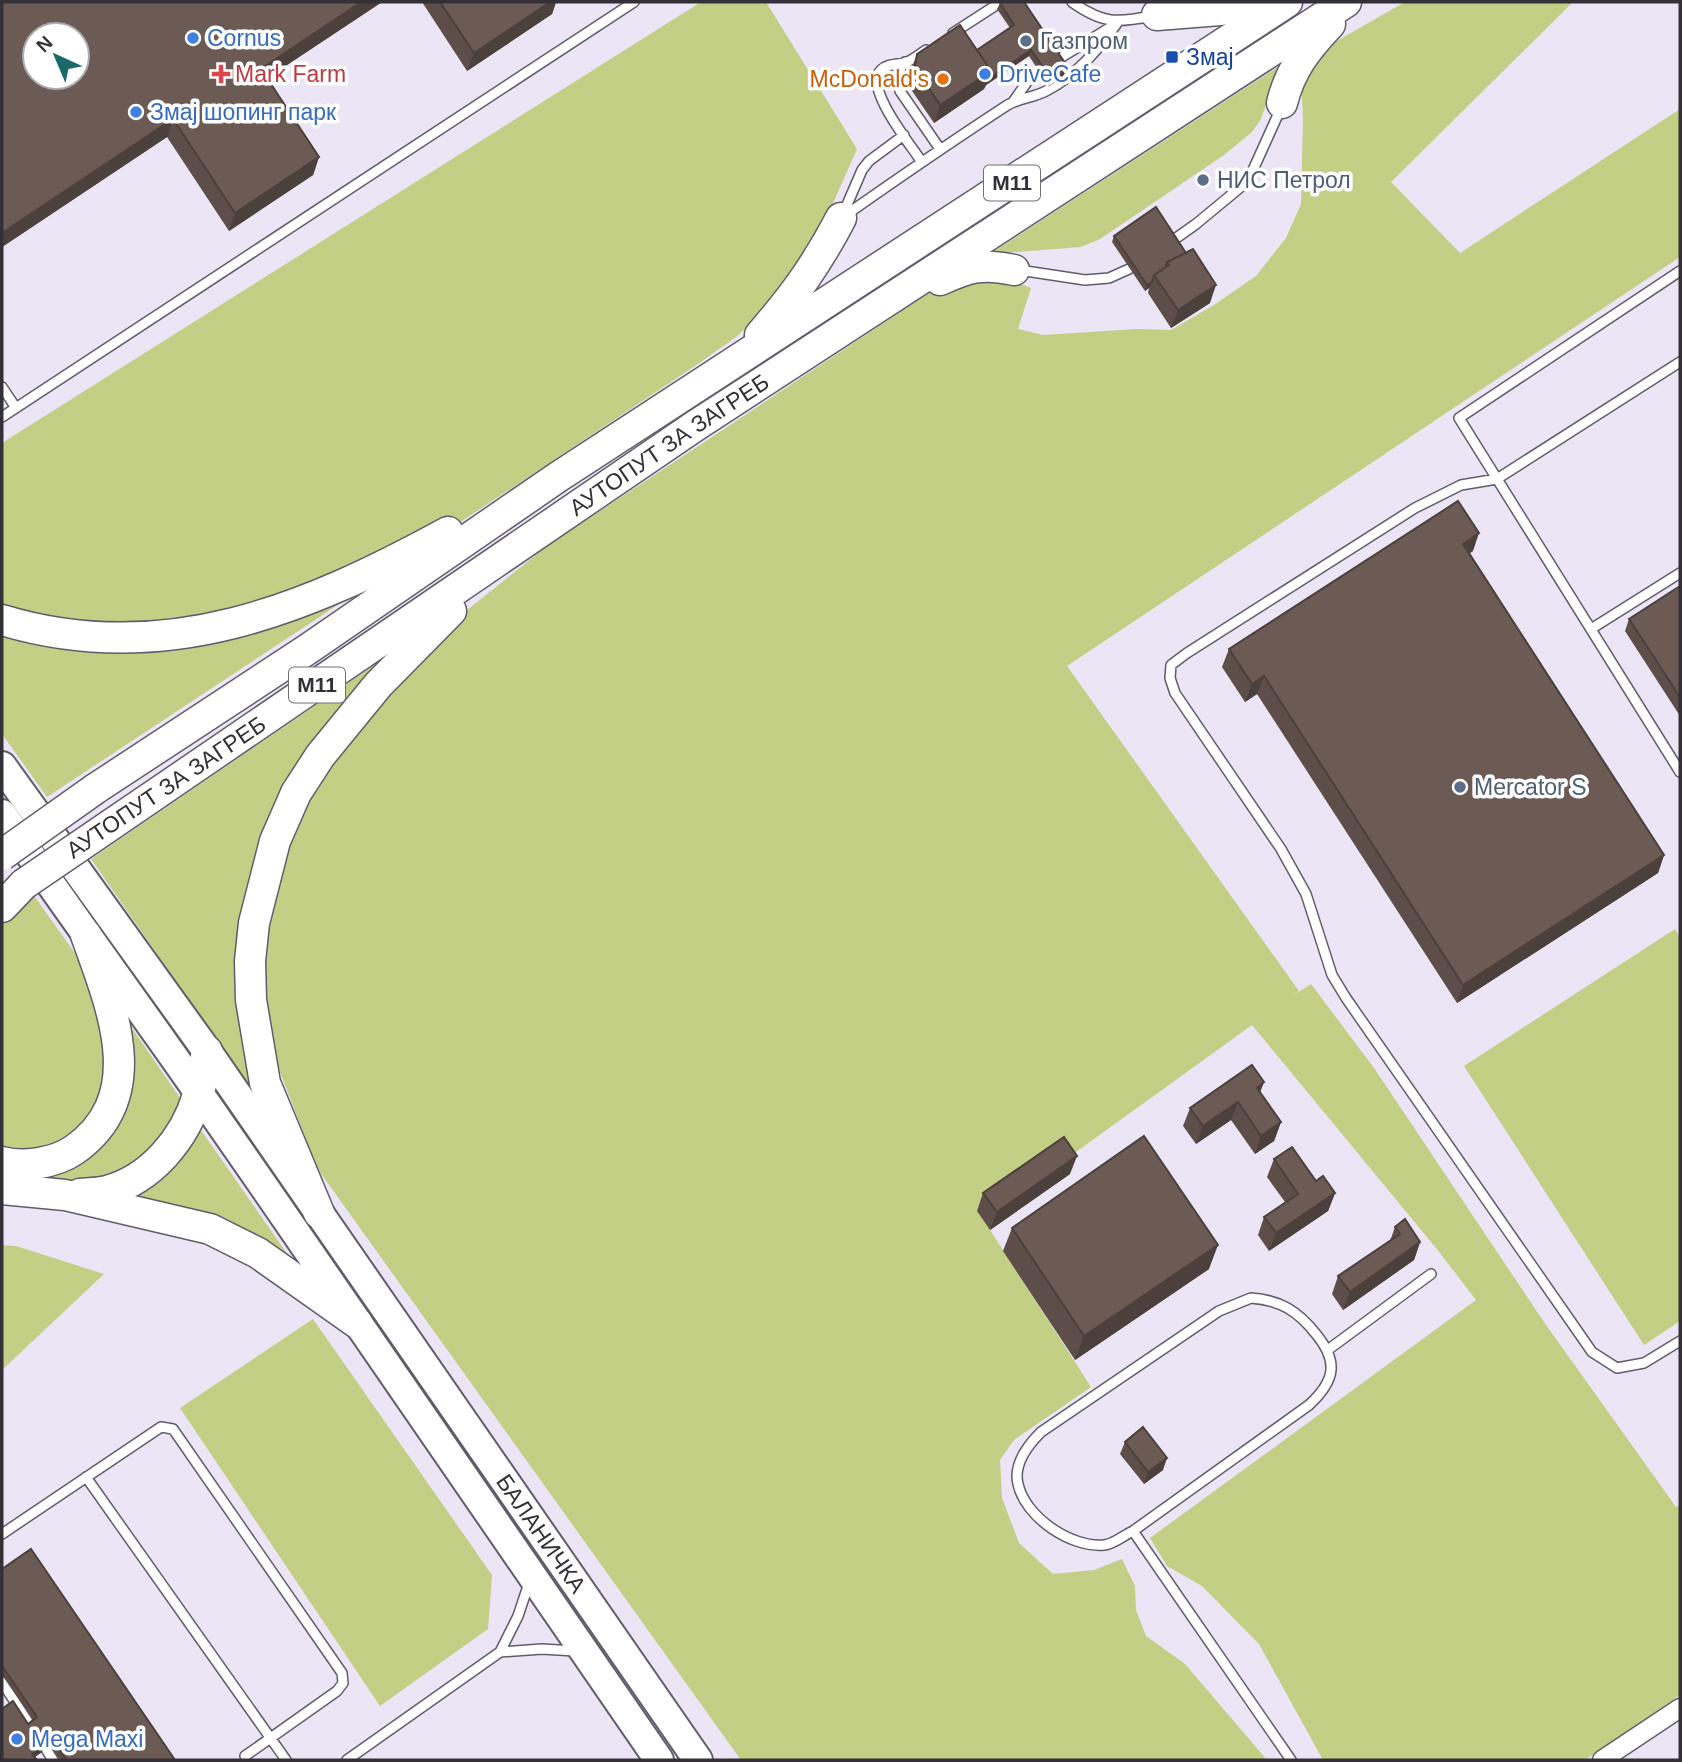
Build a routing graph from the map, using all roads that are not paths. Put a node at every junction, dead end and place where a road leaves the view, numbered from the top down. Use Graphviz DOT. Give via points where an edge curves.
graph roads {
  1 [pos="634,2"];
  2 [pos="1001,2"];
  3 [pos="1072,2"];
  4 [pos="1257,2"];
  5 [pos="1287,2"];
  6 [pos="1346,2"];
  7 [pos="1351,2"];
  8 [pos="1157,15"];
  9 [pos="1118,22"];
  10 [pos="1057,61"];
  11 [pos="905,62"];
  12 [pos="1040,72"];
  13 [pos="1013,102"];
  14 [pos="1282,103"];
  15 [pos="904,135"];
  16 [pos="940,149"];
  17 [pos="921,162"];
  18 [pos="841,218"];
  19 [pos="1172,241"];
  20 [pos="1129,269"];
  21 [pos="1014,270"];
  22 [pos="1680,271"];
  23 [pos="890,297"];
  24 [pos="1680,362"];
  25 [pos="735,363"];
  26 [pos="2,387"];
  27 [pos="16,408"];
  28 [pos="2,417"];
  29 [pos="558,477"];
  30 [pos="1497,479"];
  31 [pos="522,544"];
  32 [pos="1680,573"];
  33 [pos="2,620"];
  34 [pos="1591,629"];
  35 [pos="2,766"];
  36 [pos="1680,772"];
  37 [pos="11,811"];
  38 [pos="34,833"];
  39 [pos="2,849"];
  40 [pos="2,855"];
  41 [pos="13,892"];
  42 [pos="2,907"];
  43 [pos="86,935"];
  44 [pos="207,1051"];
  45 [pos="199,1093"];
  46 [pos="2,1162"];
  47 [pos="2,1189"];
  48 [pos="65,1195"];
  49 [pos="319,1213"];
  50 [pos="1431,1275"];
  51 [pos="357,1322"];
  52 [pos="1680,1341"];
  53 [pos="1329,1349"];
  54 [pos="452,1406"];
  55 [pos="427,1422"];
  56 [pos="86,1477"];
  57 [pos="1133,1531"];
  58 [pos="2,1534"];
  59 [pos="531,1578"];
  60 [pos="583,1651"];
  61 [pos="500,1652"];
  62 [pos="2,1682"];
  63 [pos="1680,1708"];
  64 [pos="28,1722"];
  65 [pos="270,1738"];
  66 [pos="44,1746"];
  67 [pos="245,1756"];
  68 [pos="53,1760"];
  69 [pos="286,1760"];
  70 [pos="347,1760"];
  71 [pos="659,1760"];
  72 [pos="698,1760"];
  73 [pos="1291,1760"];
  74 [pos="1602,1760"];
  1 -- 27 [label="lane"];
  2 -- 11 [label="lane"];
  3 -- 9 [label="lane" via="1095,16"];
  4 -- 8 [label="highway"];
  5 -- 25 [label="highway, АУТОПУТ ЗА ЗАГРЕБ / M11"];
  6 -- 23 [label="highway, АУТОПУТ ЗА ЗАГРЕБ / M11"];
  7 -- 14 [label="highway" via="1300,59"];
  8 -- 9 [label="lane"];
  9 -- 10 [label="lane"];
  9 -- 13 [label="lane" via="1069,77 1043,93"];
  11 -- 15 [label="lane" via="886,66 876,83 879,97"];
  11 -- 16 [label="lane" via="898,72 900,91"];
  12 -- 13 [label="lane"];
  13 -- 16 [label="lane"];
  14 -- 19 [label="lane" via="1248,181"];
  15 -- 17 [label="lane"];
  15 -- 18 [label="lane" via="862,170"];
  16 -- 17 [label="lane"];
  17 -- 18 [label="lane"];
  18 -- 25 [label="highway" via="802,285"];
  20 -- 21 [label="lane" via="1109,278 1086,280"];
  21 -- 23 [label="highway" via="971,267"];
  22 -- 30 [label="lane" via="1459,418"];
  23 -- 31 [label="highway, АУТОПУТ ЗА ЗАГРЕБ / M11"];
  24 -- 30 [label="lane"];
  25 -- 29 [label="highway, АУТОПУТ ЗА ЗАГРЕБ / M11"];
  26 -- 27 [label="lane"];
  27 -- 28 [label="lane"];
  29 -- 33 [label="highway" via="345,585 208,629 163,637 104,639 35,630"];
  29 -- 38 [label="highway, АУТОПУТ ЗА ЗАГРЕБ / M11, bridge"];
  30 -- 34 [label="lane"];
  30 -- 52 [label="lane" via="1461,485 1415,508 1171,664 1170,678 1175,693 1281,849 1306,894 1332,975 1346,998 1592,1352 1616,1368 1644,1363"];
  31 -- 41 [label="highway, АУТОПУТ ЗА ЗАГРЕБ / M11, bridge"];
  31 -- 49 [label="highway" via="428,632 346,724 296,793 275,841 254,923 251,1000 265,1083"];
  32 -- 34 [label="lane"];
  34 -- 36 [label="lane"];
  35 -- 37 [label="main road"];
  37 -- 43 [label="main road, БАЛАНИЧКА"];
  37 -- 44 [label="main road, БАЛАНИЧКА"];
  38 -- 39 [label="highway, bridge"];
  38 -- 40 [label="highway, АУТОПУТ ЗА ЗАГРЕБ / M11, bridge"];
  41 -- 42 [label="highway, АУТОПУТ ЗА ЗАГРЕБ"];
  43 -- 45 [label="main road, БАЛАНИЧКА"];
  43 -- 46 [label="highway" via="119,1047 119,1072 108,1113 85,1142 68,1153 23,1165"];
  44 -- 45 [label="highway"];
  44 -- 49 [label="main road, БАЛАНИЧКА"];
  45 -- 48 [label="highway" via="180,1134 148,1170 105,1192"];
  45 -- 51 [label="main road, БАЛАНИЧКА"];
  47 -- 48 [label="highway"];
  48 -- 51 [label="highway" via="210,1229 258,1254"];
  49 -- 54 [label="main road, БАЛАНИЧКА"];
  50 -- 53 [label="lane"];
  51 -- 55 [label="main road, БАЛАНИЧКА"];
  53 -- 57 [label="lane" via="1332,1366 1321,1394"];
  53 -- 57 [label="lane" via="1309,1324 1282,1303 1251,1298 1219,1311 1041,1432 1023,1455 1017,1483 1042,1520 1067,1538 1090,1545 1107,1545"];
  54 -- 55 [label="main road"];
  54 -- 72 [label="main road, БАЛАНИЧКА"];
  55 -- 59 [label="main road, БАЛАНИЧКА"];
  56 -- 58 [label="lane"];
  56 -- 65 [label="lane"];
  56 -- 65 [label="lane" via="161,1427 173,1429 342,1673 344,1683 337,1691"];
  57 -- 73 [label="lane"];
  59 -- 60 [label="main road, БАЛАНИЧКА"];
  59 -- 61 [label="lane"];
  60 -- 61 [label="lane"];
  60 -- 71 [label="main road, БАЛАНИЧКА"];
  61 -- 70 [label="lane"];
  62 -- 64 [label="lane"];
  63 -- 74 [label="street"];
  65 -- 67 [label="lane"];
  65 -- 69 [label="lane"];
  66 -- 68 [label="lane"];
}
